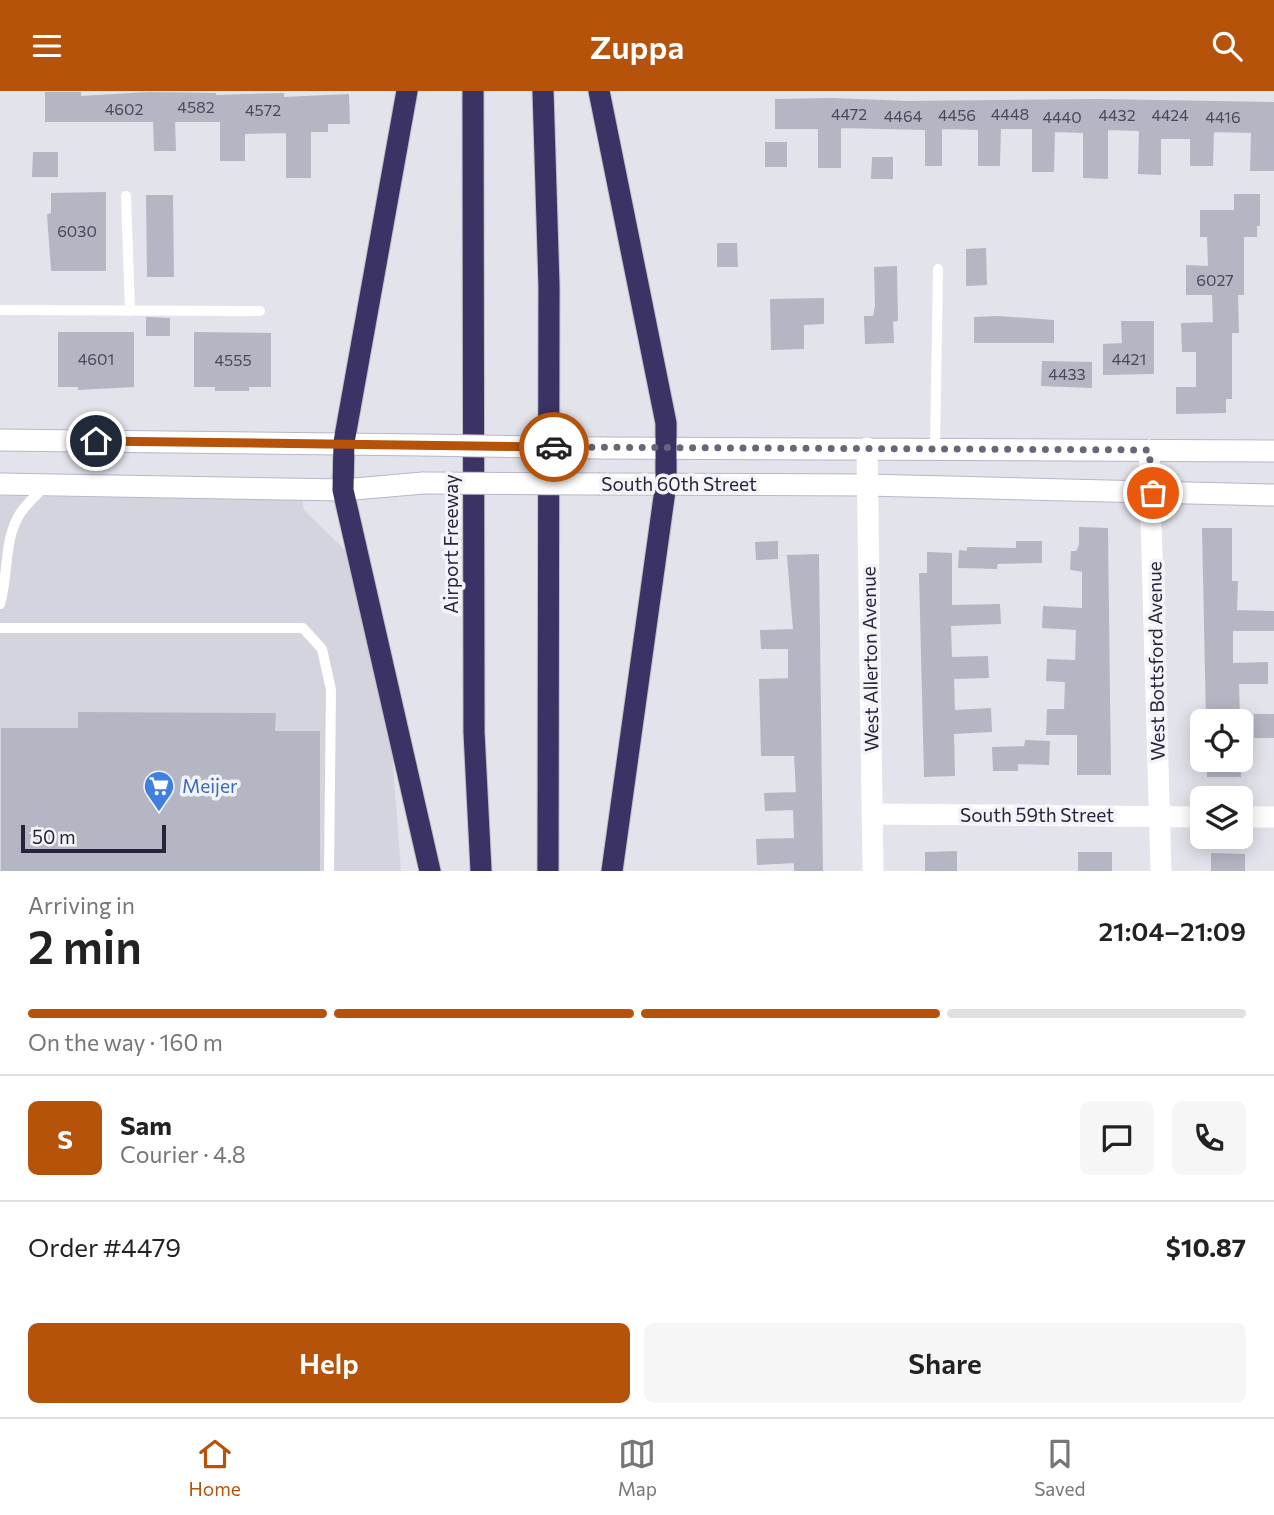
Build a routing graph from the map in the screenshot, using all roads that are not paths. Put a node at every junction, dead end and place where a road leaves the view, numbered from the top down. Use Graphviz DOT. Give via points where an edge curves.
graph roads {
  1 [pos="407,91"];
  2 [pos="473,91"];
  3 [pos="543,91"];
  4 [pos="599,91"];
  5 [pos="126,196"];
  6 [pos="938,269"];
  7 [pos="0,310"];
  8 [pos="130,310"];
  9 [pos="260,311"];
  10 [pos="0,440"];
  11 [pos="344,442"];
  12 [pos="667,447"];
  13 [pos="867,448"];
  14 [pos="935,448"];
  15 [pos="1149,450"];
  16 [pos="1274,451"];
  17 [pos="666,483"];
  18 [pos="0,484"];
  19 [pos="45,485"];
  20 [pos="867,485"];
  21 [pos="343,490"];
  22 [pos="1153,493"];
  23 [pos="1274,495"];
  24 [pos="0,604"];
  25 [pos="0,628"];
  26 [pos="872,814"];
  27 [pos="1160,817"];
  28 [pos="1190,817"];
  29 [pos="1253,817"];
  30 [pos="1274,817"];
  31 [pos="329,871"];
  32 [pos="430,871"];
  33 [pos="481,871"];
  34 [pos="548,871"];
  35 [pos="612,871"];
  36 [pos="873,871"];
  37 [pos="1161,871"];
  1 -- 11 [label="highway"];
  2 -- 33 [label="highway, Airport Freeway" via="474,732"];
  3 -- 34 [label="highway" via="550,286"];
  4 -- 12 [label="highway" via="666,423"];
  5 -- 8 [label="lane"];
  6 -- 14 [label="lane"];
  7 -- 8 [label="lane"];
  8 -- 9 [label="lane"];
  10 -- 11 [label="main road, South 60th Street"];
  11 -- 12 [label="main road, South 60th Street, bridge"];
  11 -- 21 [label="highway"];
  12 -- 13 [label="main road, South 60th Street"];
  12 -- 17 [label="highway"];
  13 -- 14 [label="main road, South 60th Street"];
  13 -- 20 [label="main road, West Allerton Avenue"];
  14 -- 15 [label="main road, South 60th Street"];
  15 -- 16 [label="main road, South 60th Street"];
  15 -- 22 [label="main road, West Bottsford Avenue"];
  17 -- 20 [label="main road, South 60th Street"];
  17 -- 21 [label="main road, South 60th Street, bridge" via="423,483"];
  17 -- 35 [label="highway"];
  18 -- 19 [label="main road, South 60th Street"];
  19 -- 21 [label="main road, South 60th Street"];
  19 -- 24 [label="lane" via="16,521 9,539"];
  20 -- 22 [label="main road, South 60th Street"];
  20 -- 26 [label="main road, West Allerton Avenue"];
  21 -- 32 [label="highway"];
  22 -- 23 [label="main road, South 60th Street"];
  22 -- 27 [label="main road, West Bottsford Avenue"];
  25 -- 31 [label="lane" via="303,628 322,649 331,690"];
  26 -- 27 [label="main road, South 59th Street"];
  26 -- 36 [label="main road, West Allerton Avenue"];
  27 -- 28 [label="main road, South 59th Street"];
  27 -- 37 [label="main road, West Bottsford Avenue"];
  29 -- 30 [label="main road"];
}
